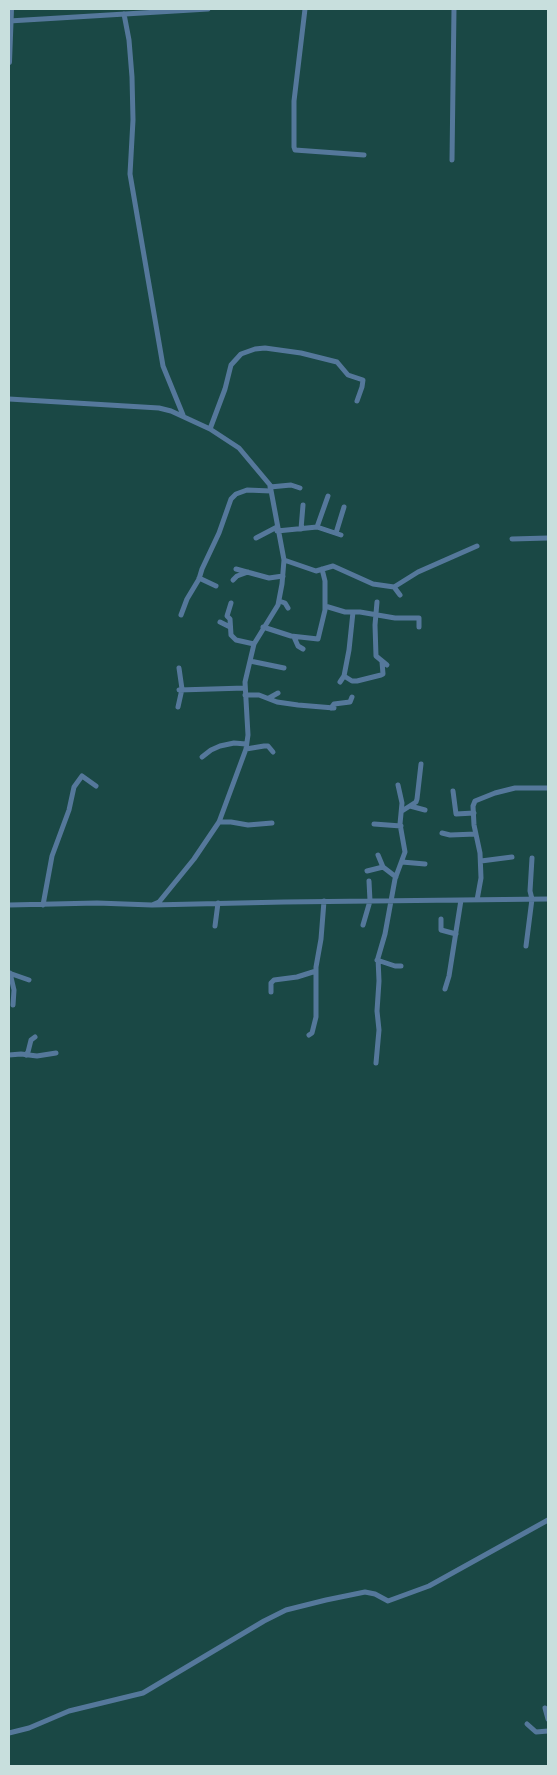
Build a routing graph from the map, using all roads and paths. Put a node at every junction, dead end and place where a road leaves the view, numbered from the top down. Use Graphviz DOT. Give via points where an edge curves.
graph roads {
  1 [pos="11,9"];
  2 [pos="208,9"];
  3 [pos="305,9"];
  4 [pos="454,9"];
  5 [pos="124,14"];
  6 [pos="10,21"];
  7 [pos="9,62"];
  8 [pos="364,155"];
  9 [pos="452,160"];
  10 [pos="9,399"];
  11 [pos="357,401"];
  12 [pos="183,415"];
  13 [pos="210,429"];
  14 [pos="300,488"];
  15 [pos="270,489"];
  16 [pos="328,496"];
  17 [pos="303,505"];
  18 [pos="344,507"];
  19 [pos="318,527"];
  20 [pos="277,529"];
  21 [pos="301,529"];
  22 [pos="256,538"];
  23 [pos="512,538"];
  24 [pos="548,538"];
  25 [pos="477,546"];
  26 [pos="284,560"];
  27 [pos="236,569"];
  28 [pos="322,570"];
  29 [pos="249,572"];
  30 [pos="283,576"];
  31 [pos="199,578"];
  32 [pos="233,580"];
  33 [pos="216,586"];
  34 [pos="394,587"];
  35 [pos="400,595"];
  36 [pos="279,601"];
  37 [pos="377,602"];
  38 [pos="231,603"];
  39 [pos="325,606"];
  40 [pos="288,608"];
  41 [pos="353,612"];
  42 [pos="181,615"];
  43 [pos="376,615"];
  44 [pos="220,622"];
  45 [pos="230,627"];
  46 [pos="264,627"];
  47 [pos="419,627"];
  48 [pos="294,637"];
  49 [pos="254,644"];
  50 [pos="303,649"];
  51 [pos="250,661"];
  52 [pos="382,662"];
  53 [pos="387,665"];
  54 [pos="179,668"];
  55 [pos="284,668"];
  56 [pos="344,676"];
  57 [pos="340,682"];
  58 [pos="245,688"];
  59 [pos="180,689"];
  60 [pos="278,693"];
  61 [pos="245,695"];
  62 [pos="352,697"];
  63 [pos="269,698"];
  64 [pos="178,707"];
  65 [pos="246,747"];
  66 [pos="274,752"];
  67 [pos="202,757"];
  68 [pos="421,764"];
  69 [pos="398,785"];
  70 [pos="96,786"];
  71 [pos="548,788"];
  72 [pos="453,791"];
  73 [pos="402,803"];
  74 [pos="410,806"];
  75 [pos="425,810"];
  76 [pos="402,811"];
  77 [pos="474,814"];
  78 [pos="219,822"];
  79 [pos="272,822"];
  80 [pos="374,824"];
  81 [pos="401,826"];
  82 [pos="442,833"];
  83 [pos="476,834"];
  84 [pos="378,855"];
  85 [pos="512,857"];
  86 [pos="532,858"];
  87 [pos="481,861"];
  88 [pos="402,862"];
  89 [pos="425,864"];
  90 [pos="383,867"];
  91 [pos="368,871"];
  92 [pos="396,877"];
  93 [pos="369,881"];
  94 [pos="532,899"];
  95 [pos="548,899"];
  96 [pos="390,900"];
  97 [pos="461,900"];
  98 [pos="476,900"];
  99 [pos="324,901"];
  100 [pos="370,901"];
  101 [pos="218,903"];
  102 [pos="9,905"];
  103 [pos="43,905"];
  104 [pos="152,905"];
  105 [pos="440,919"];
  106 [pos="363,925"];
  107 [pos="215,926"];
  108 [pos="456,934"];
  109 [pos="526,946"];
  110 [pos="378,960"];
  111 [pos="401,966"];
  112 [pos="316,971"];
  113 [pos="9,973"];
  114 [pos="29,980"];
  115 [pos="445,989"];
  116 [pos="271,992"];
  117 [pos="13,1005"];
  118 [pos="309,1035"];
  119 [pos="35,1037"];
  120 [pos="56,1053"];
  121 [pos="9,1055"];
  122 [pos="26,1055"];
  123 [pos="376,1063"];
  124 [pos="548,1520"];
  125 [pos="545,1708"];
  126 [pos="548,1719"];
  127 [pos="527,1724"];
  128 [pos="548,1731"];
  129 [pos="9,1733"];
  1 -- 6 [label="street"];
  2 -- 5 [label="street"];
  3 -- 8 [label="street" via="294,101 295,150"];
  4 -- 9 [label="street"];
  5 -- 6 [label="street"];
  5 -- 12 [label="street" via="132,76 130,174 163,366"];
  6 -- 7 [label="street"];
  10 -- 12 [label="street" via="159,408"];
  11 -- 13 [label="street" via="363,380 348,375 337,362 301,353 256,349 241,354 232,365"];
  12 -- 13 [label="street"];
  13 -- 15 [label="street" via="239,448"];
  14 -- 15 [label="street" via="291,485"];
  15 -- 20 [label="street"];
  15 -- 31 [label="street" via="247,490 233,496"];
  16 -- 19 [label="street"];
  17 -- 21 [label="street"];
  18 -- 19 [label="street" via="338,534"];
  19 -- 21 [label="street"];
  20 -- 21 [label="street"];
  20 -- 22 [label="street"];
  20 -- 26 [label="street"];
  23 -- 24 [label="street"];
  25 -- 34 [label="street" via="418,572"];
  26 -- 28 [label="street" via="312,570"];
  26 -- 30 [label="street"];
  27 -- 29 [label="street"];
  28 -- 34 [label="street" via="332,566 374,584"];
  28 -- 39 [label="street"];
  29 -- 30 [label="street" via="270,578"];
  29 -- 32 [label="street"];
  30 -- 36 [label="street"];
  31 -- 33 [label="street"];
  31 -- 42 [label="street" via="186,599"];
  34 -- 35 [label="street"];
  36 -- 40 [label="street"];
  36 -- 46 [label="street"];
  37 -- 43 [label="street"];
  38 -- 45 [label="street" via="227,616"];
  39 -- 41 [label="street"];
  39 -- 48 [label="street" via="318,639"];
  41 -- 43 [label="street"];
  41 -- 56 [label="street"];
  43 -- 47 [label="street" via="419,618"];
  43 -- 52 [label="street" via="375,652"];
  44 -- 45 [label="street"];
  45 -- 49 [label="street" via="233,638"];
  46 -- 48 [label="street"];
  46 -- 49 [label="street"];
  48 -- 50 [label="street"];
  49 -- 51 [label="street"];
  51 -- 55 [label="street"];
  51 -- 58 [label="street"];
  52 -- 53 [label="street"];
  52 -- 56 [label="street" via="381,676 357,681"];
  54 -- 59 [label="street"];
  56 -- 57 [label="street"];
  58 -- 59 [label="street"];
  58 -- 61 [label="street"];
  59 -- 64 [label="street"];
  60 -- 63 [label="street"];
  61 -- 63 [label="street"];
  61 -- 65 [label="street"];
  62 -- 63 [label="street" via="350,702 334,704 333,708 283,703"];
  65 -- 66 [label="street" via="268,746"];
  65 -- 67 [label="street" via="234,743 220,746"];
  65 -- 78 [label="street"];
  68 -- 74 [label="street" via="418,795"];
  69 -- 73 [label="street"];
  70 -- 103 [label="street" via="82,776 74,787 52,856"];
  71 -- 77 [label="street" via="515,788 481,797 475,801"];
  72 -- 77 [label="street" via="456,814"];
  73 -- 74 [label="street"];
  73 -- 76 [label="street"];
  74 -- 75 [label="street"];
  74 -- 76 [label="street"];
  76 -- 81 [label="street"];
  77 -- 83 [label="street"];
  78 -- 79 [label="street" via="248,825"];
  78 -- 104 [label="street" via="194,859 159,902"];
  80 -- 81 [label="street"];
  81 -- 88 [label="street" via="405,852"];
  82 -- 83 [label="street"];
  83 -- 87 [label="street"];
  84 -- 90 [label="street"];
  85 -- 87 [label="street"];
  86 -- 94 [label="street"];
  87 -- 98 [label="street"];
  88 -- 89 [label="street"];
  88 -- 92 [label="street"];
  90 -- 91 [label="street"];
  90 -- 92 [label="street"];
  92 -- 96 [label="street"];
  93 -- 100 [label="street"];
  94 -- 95 [label="street"];
  94 -- 98 [label="street"];
  94 -- 109 [label="street"];
  96 -- 97 [label="street"];
  96 -- 100 [label="street"];
  96 -- 110 [label="street" via="386,934"];
  97 -- 98 [label="street"];
  97 -- 108 [label="street"];
  99 -- 100 [label="street"];
  99 -- 101 [label="street"];
  99 -- 112 [label="street"];
  100 -- 106 [label="street"];
  101 -- 104 [label="street"];
  101 -- 107 [label="street"];
  102 -- 103 [label="street"];
  103 -- 104 [label="street"];
  105 -- 108 [label="street" via="441,930"];
  108 -- 115 [label="street"];
  110 -- 111 [label="street"];
  110 -- 123 [label="street"];
  112 -- 116 [label="street" via="274,980"];
  112 -- 118 [label="street" via="316,1017"];
  113 -- 114 [label="street"];
  113 -- 117 [label="street" via="14,990"];
  119 -- 122 [label="street"];
  120 -- 122 [label="street"];
  121 -- 122 [label="street"];
  124 -- 129 [label="street" via="429,1586 388,1601 365,1592 286,1610 143,1693 69,1710"];
  125 -- 126 [label="street"];
  127 -- 128 [label="street" via="536,1732"];
}
